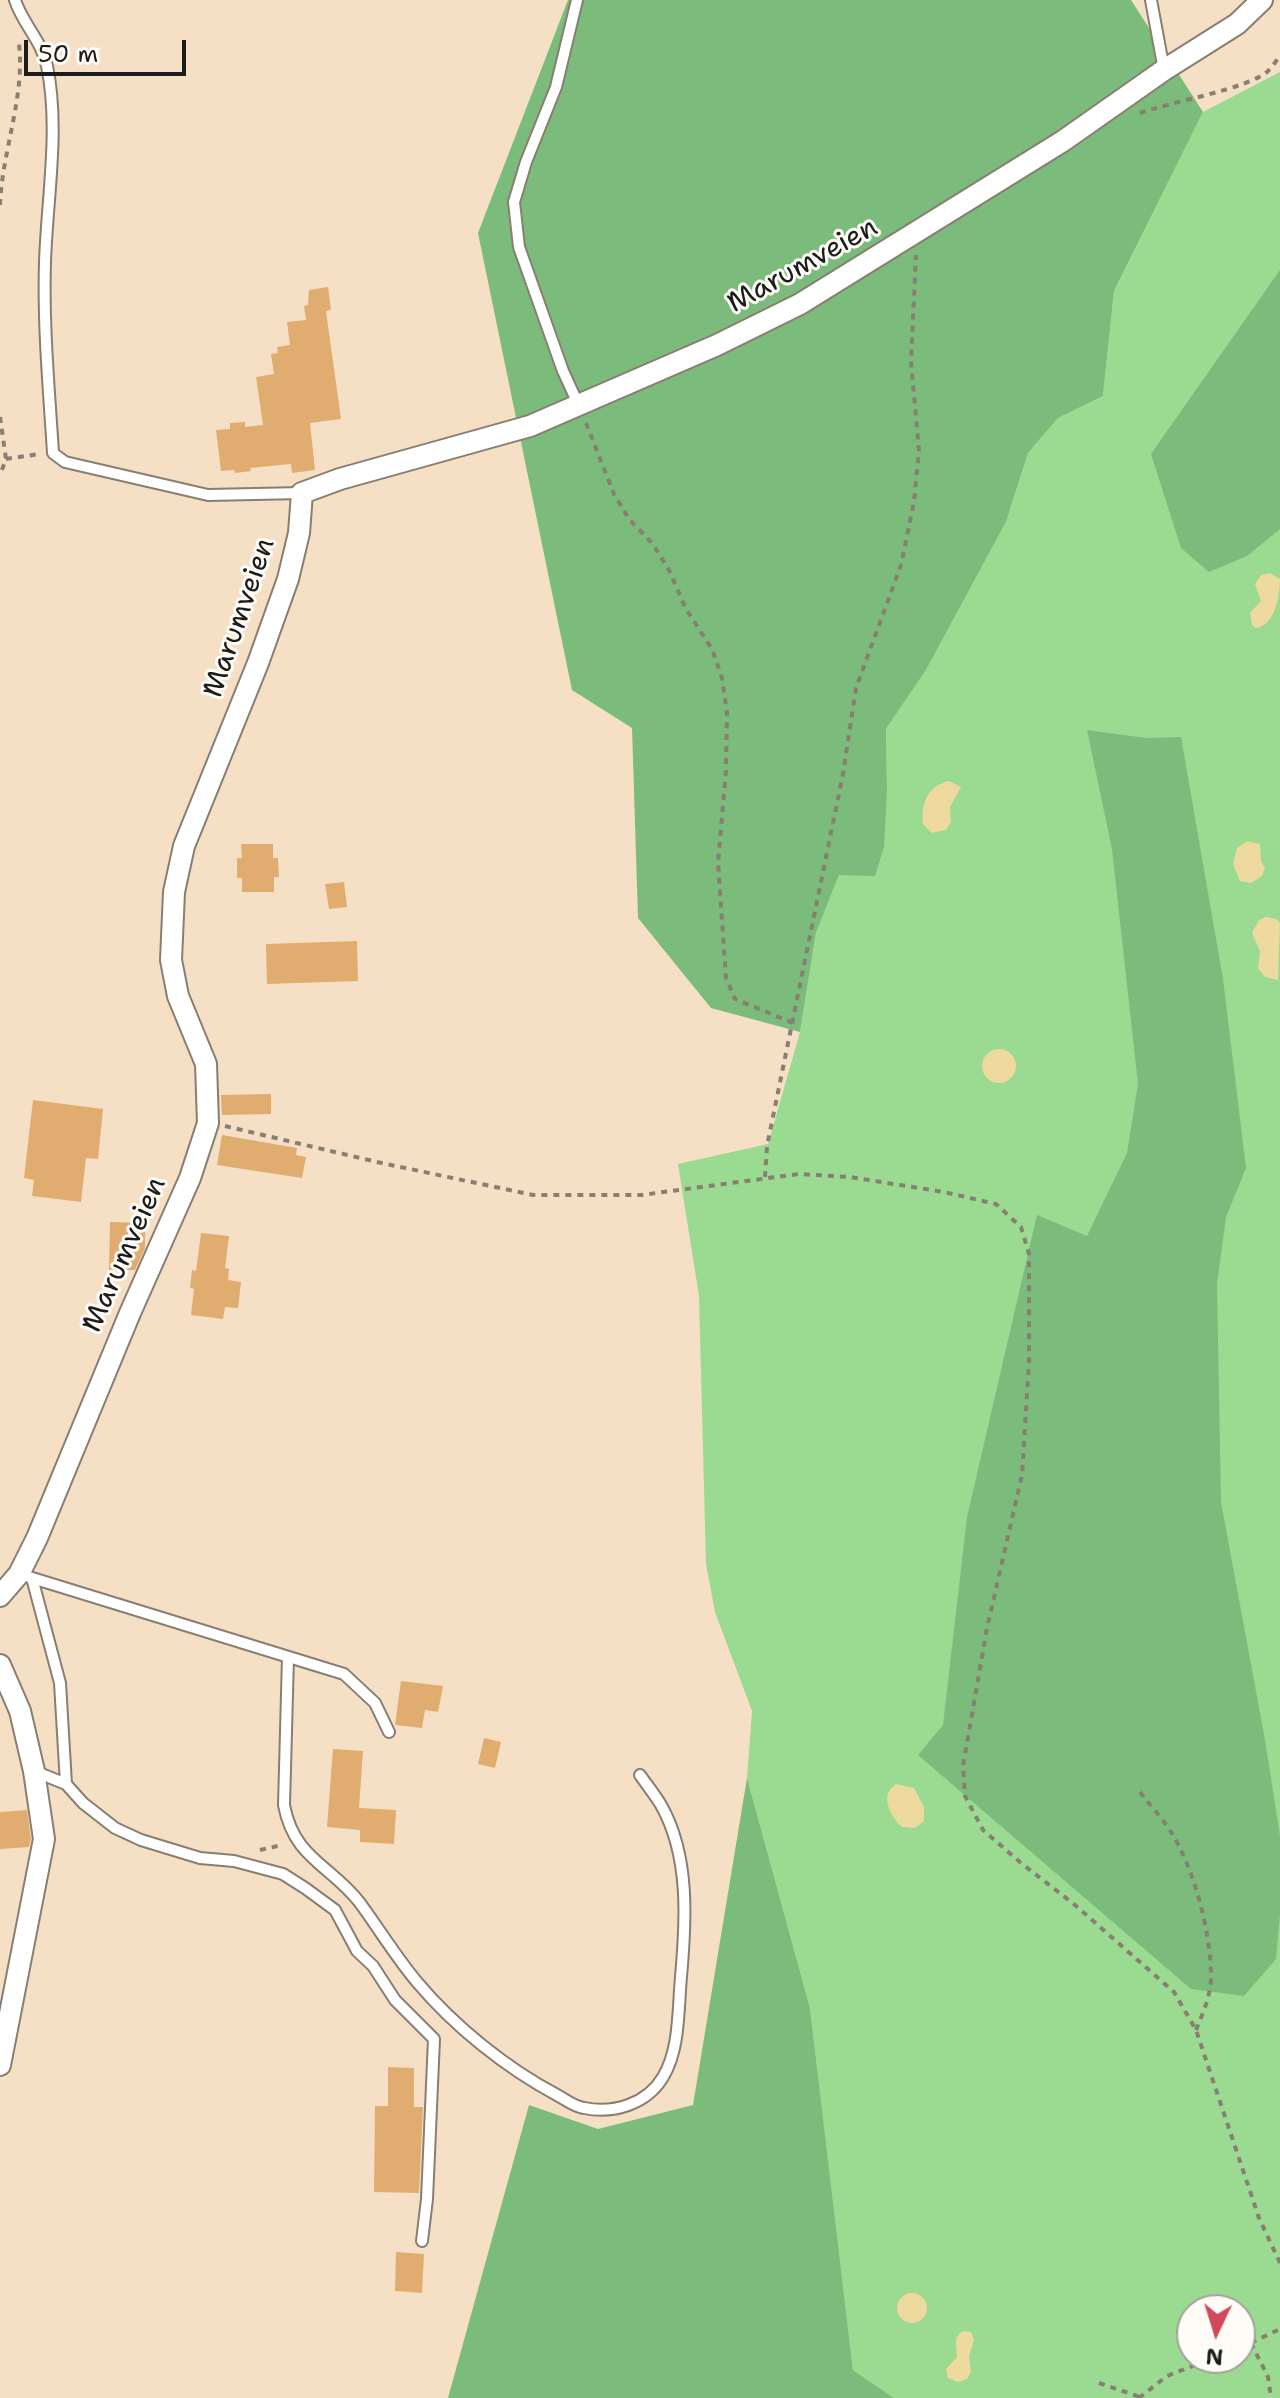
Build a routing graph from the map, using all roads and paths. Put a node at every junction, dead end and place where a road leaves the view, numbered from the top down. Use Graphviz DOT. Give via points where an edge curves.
graph roads {
  1 [pos="577,0"];
  2 [pos="1151,0"];
  3 [pos="1262,0"];
  4 [pos="15,1"];
  5 [pos="19,42"];
  6 [pos="1280,56"];
  7 [pos="1164,70"];
  8 [pos="1139,114"];
  9 [pos="0,205"];
  10 [pos="917,233"];
  11 [pos="579,406"];
  12 [pos="0,417"];
  13 [pos="53,453"];
  14 [pos="6,459"];
  15 [pos="0,475"];
  16 [pos="302,493"];
  17 [pos="793,1023"];
  18 [pos="208,1123"];
  19 [pos="765,1177"];
  20 [pos="26,1576"];
  21 [pos="0,1596"];
  22 [pos="288,1657"];
  23 [pos="0,1665"];
  24 [pos="389,1732"];
  25 [pos="34,1771"];
  26 [pos="640,1775"];
  27 [pos="66,1784"];
  28 [pos="1140,1792"];
  29 [pos="296,1841"];
  30 [pos="234,1861"];
  31 [pos="1196,2030"];
  32 [pos="0,2065"];
  33 [pos="422,2241"];
  34 [pos="1280,2263"];
  35 [pos="1280,2329"];
  36 [pos="1256,2341"];
  37 [pos="1256,2353"];
  38 [pos="1176,2372"];
  39 [pos="1099,2383"];
  40 [pos="1140,2397"];
  41 [pos="1271,2398"];
  1 -- 11 [label="lane" via="556,87 514,202 519,247"];
  2 -- 7 [label="lane"];
  3 -- 7 [label="street, Marumveien" via="1237,24"];
  4 -- 13 [label="lane" via="47,66 51,158 46,335"];
  5 -- 9 [label="path" via="17,99"];
  6 -- 8 [label="path" via="1267,73"];
  7 -- 10 [label="street, Marumveien"];
  10 -- 11 [label="street, Marumveien" via="800,304"];
  10 -- 17 [label="path" via="911,362 919,450 914,502 901,565 856,688"];
  11 -- 16 [label="street, Marumveien" via="530,426"];
  11 -- 17 [label="path" via="614,494 669,570 722,678 726,771 718,863 726,978 735,999"];
  12 -- 14 [label="path"];
  13 -- 14 [label="path"];
  13 -- 16 [label="lane" via="65,462 208,495"];
  14 -- 15 [label="path"];
  16 -- 18 [label="street, Marumveien" via="288,579 184,846 174,892 171,960 178,996 206,1064"];
  17 -- 19 [label="path"];
  18 -- 19 [label="path" via="533,1195 641,1195"];
  18 -- 20 [label="street, Marumveien"];
  19 -- 31 [label="path" via="850,1177 944,1192 996,1204 1021,1227 1029,1254 1022,1475 968,1735 965,1796 983,1830 1174,1992"];
  20 -- 21 [label="street, Marumveien"];
  20 -- 22 [label="lane"];
  20 -- 27 [label="lane" via="60,1683"];
  22 -- 24 [label="lane" via="344,1674 375,1703"];
  22 -- 29 [label="lane" via="284,1805"];
  23 -- 25 [label="street" via="20,1711"];
  25 -- 27 [label="lane"];
  25 -- 32 [label="street" via="44,1839"];
  26 -- 29 [label="lane" via="662,1806 681,1869 686,1919 676,2040 653,2092 611,2110 581,2108 533,2082 461,2026 417,1983 357,1899"];
  27 -- 30 [label="lane" via="115,1828 141,1840 200,1858"];
  28 -- 31 [label="path" via="1171,1832 1199,1902 1211,1978"];
  29 -- 30 [label="path"];
  30 -- 33 [label="lane" via="283,1874 335,1910 357,1951 434,2039"];
  31 -- 34 [label="path" via="1259,2218"];
  35 -- 36 [label="path"];
  37 -- 41 [label="path"];
  38 -- 40 [label="path"];
  39 -- 40 [label="path"];
}
